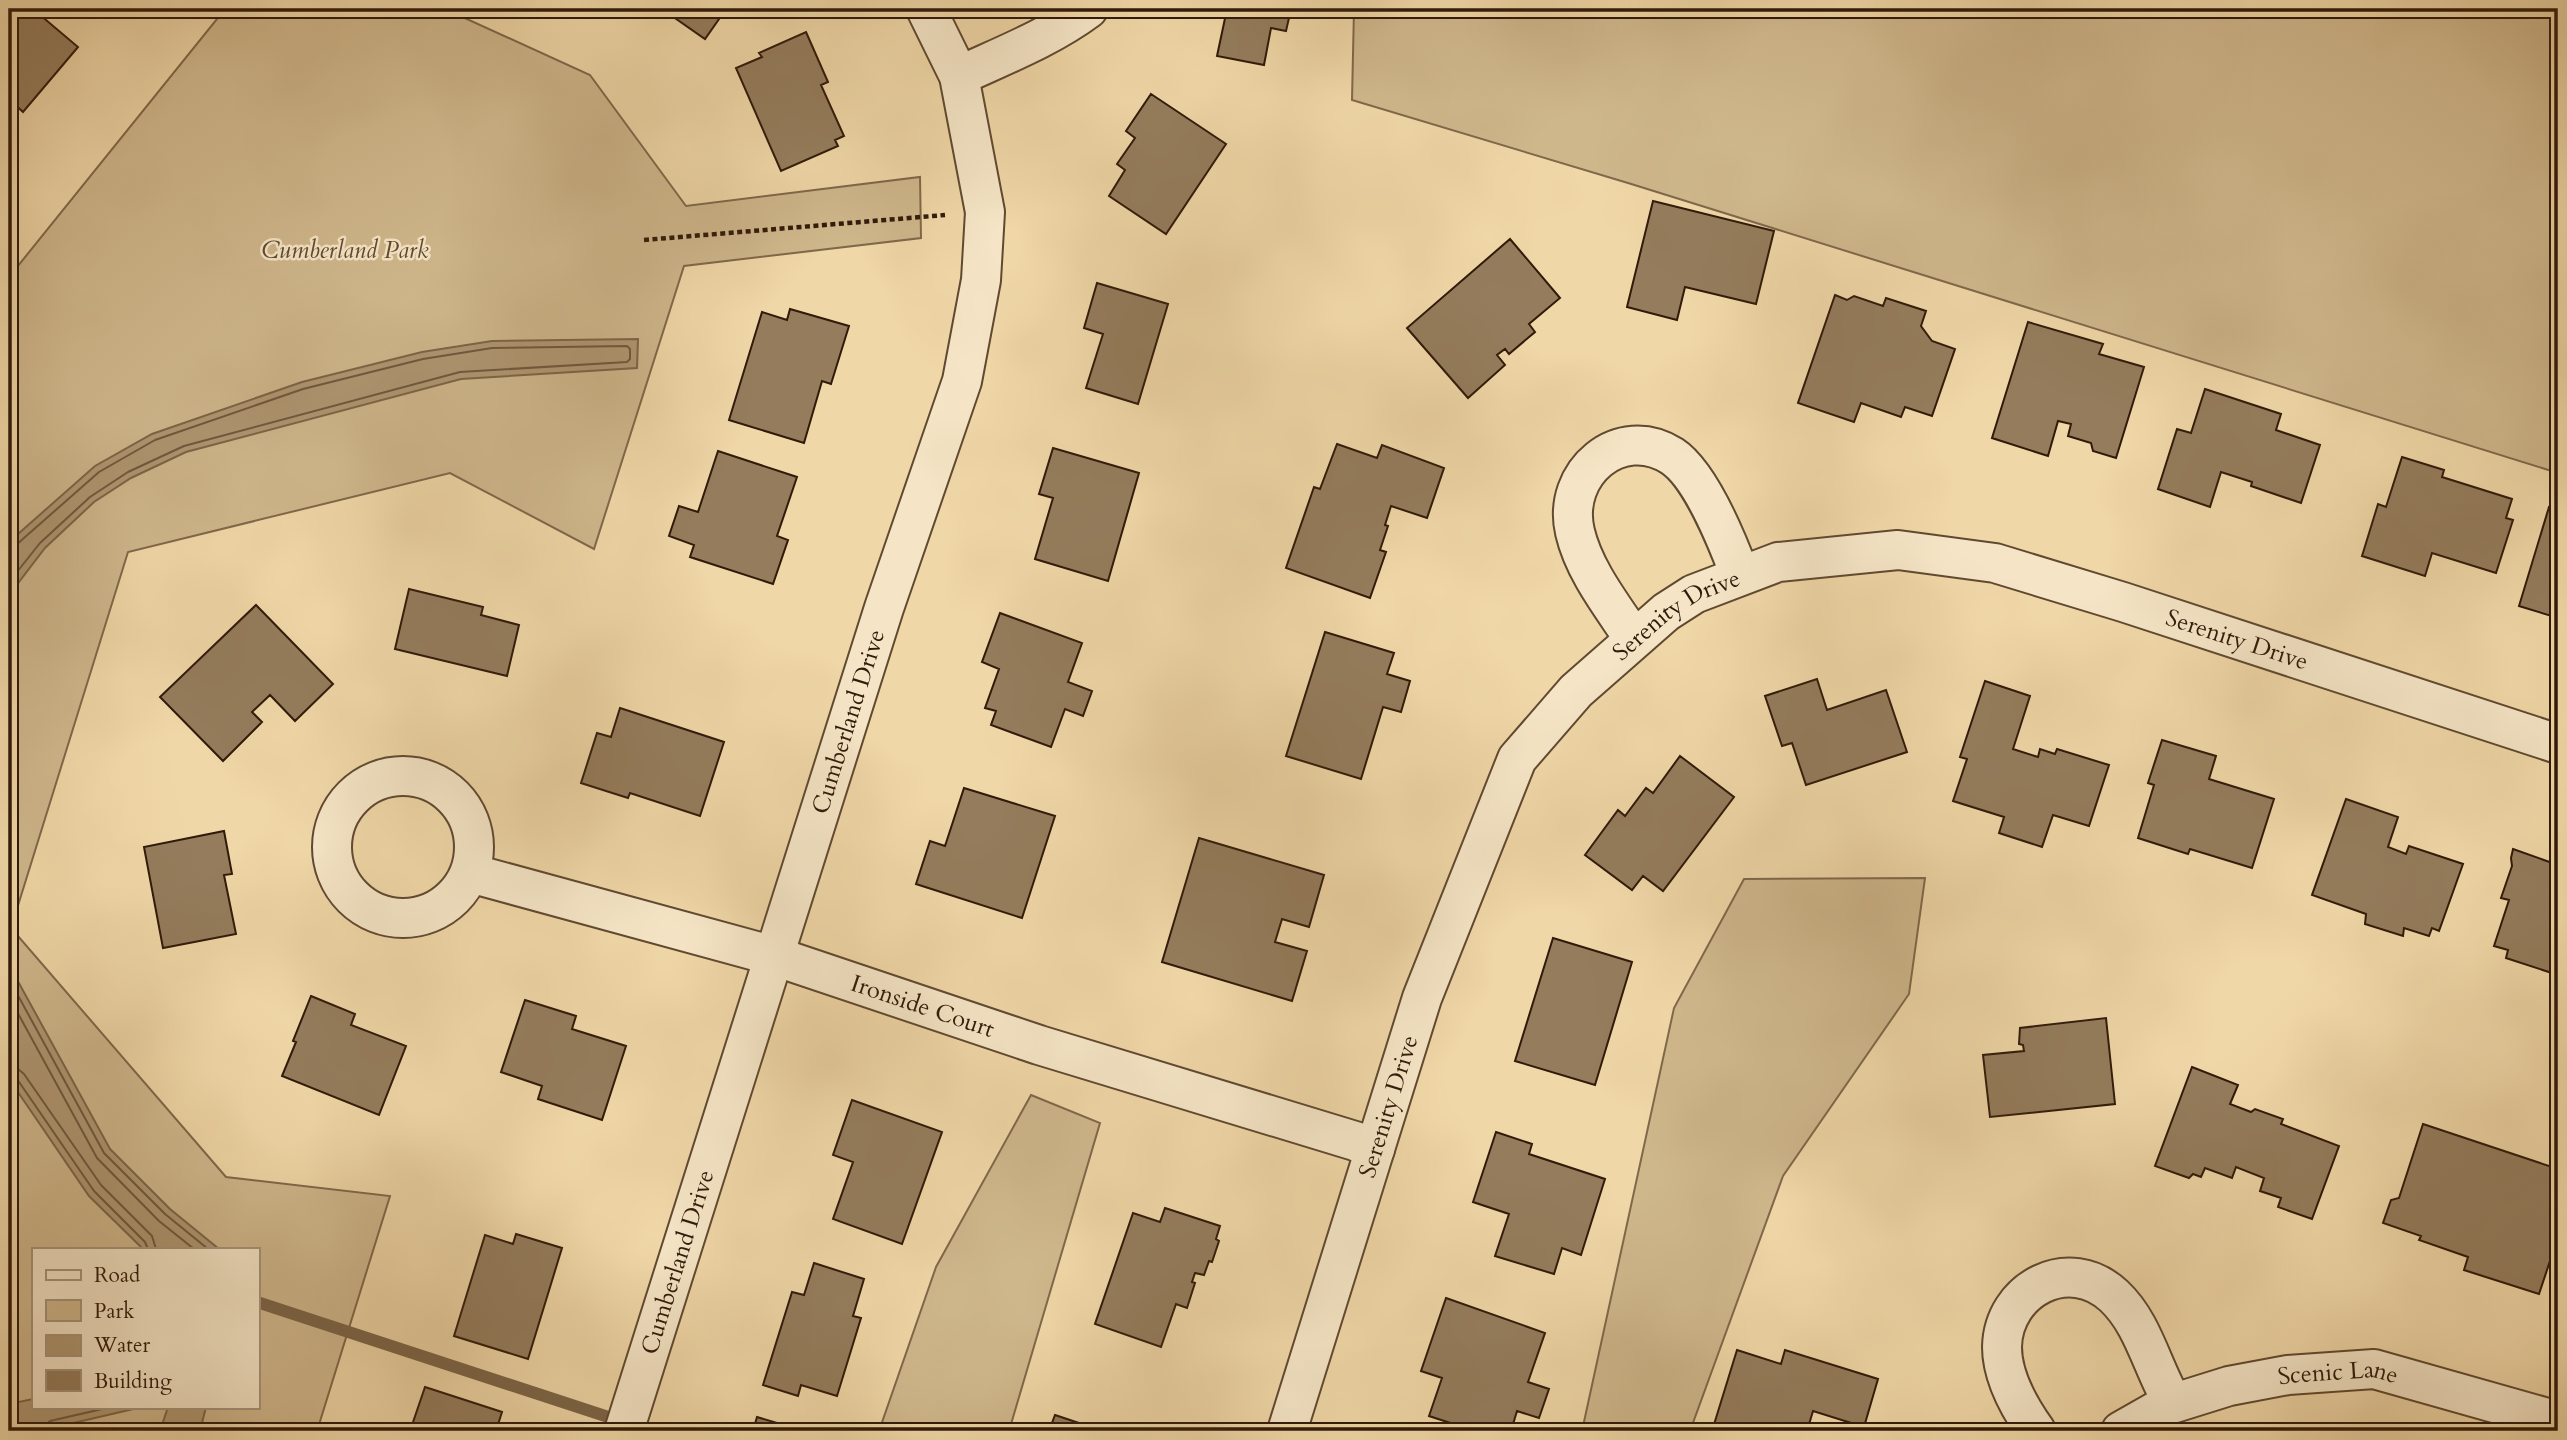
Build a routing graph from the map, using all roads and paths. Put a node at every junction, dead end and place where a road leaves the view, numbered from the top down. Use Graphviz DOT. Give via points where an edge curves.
graph roads {
  1 [pos="926,9"];
  2 [pos="1087,9"];
  3 [pos="959,76"];
  4 [pos="985,212"];
  5 [pos="644,240"];
  6 [pos="1740,575"];
  7 [pos="1634,639"];
  8 [pos="2558,744"];
  9 [pos="470,873"];
  10 [pos="774,956"];
  11 [pos="1375,1149"];
  12 [pos="2173,1404"];
  13 [pos="2558,1421"];
  14 [pos="624,1431"];
  15 [pos="1287,1431"];
  16 [pos="2036,1431"];
  17 [pos="2122,1431"];
  1 -- 3 [label="street, Cumberland Drive"];
  2 -- 3 [label="street" via="1021,48"];
  3 -- 4 [label="street, Cumberland Drive"];
  4 -- 5 [label="path"];
  4 -- 10 [label="street, Cumberland Drive" via="981,280 962,381 884,608"];
  6 -- 7 [label="street, Serenity Drive" via="1694,594"];
  6 -- 7 [label="street" via="1697,483 1680,463 1644,447 1605,455 1578,483 1573,520 1593,574"];
  6 -- 8 [label="street, Serenity Drive" via="1778,562 1898,550 1995,563"];
  7 -- 11 [label="street, Serenity Drive" via="1576,691 1517,759 1422,998"];
  9 -- 10 [label="street, Ironside Court"];
  10 -- 11 [label="street, Ironside Court" via="1039,1045"];
  10 -- 14 [label="street, Cumberland Drive"];
  11 -- 15 [label="street, Serenity Drive"];
  12 -- 13 [label="street, Scenic Lane" via="2288,1374 2374,1369"];
  12 -- 16 [label="street" via="2134,1322 2114,1296 2079,1278 2053,1279 2034,1287 2020,1301 2003,1339 2005,1368 2016,1399"];
  12 -- 17 [label="street, Scenic Lane"];
}
